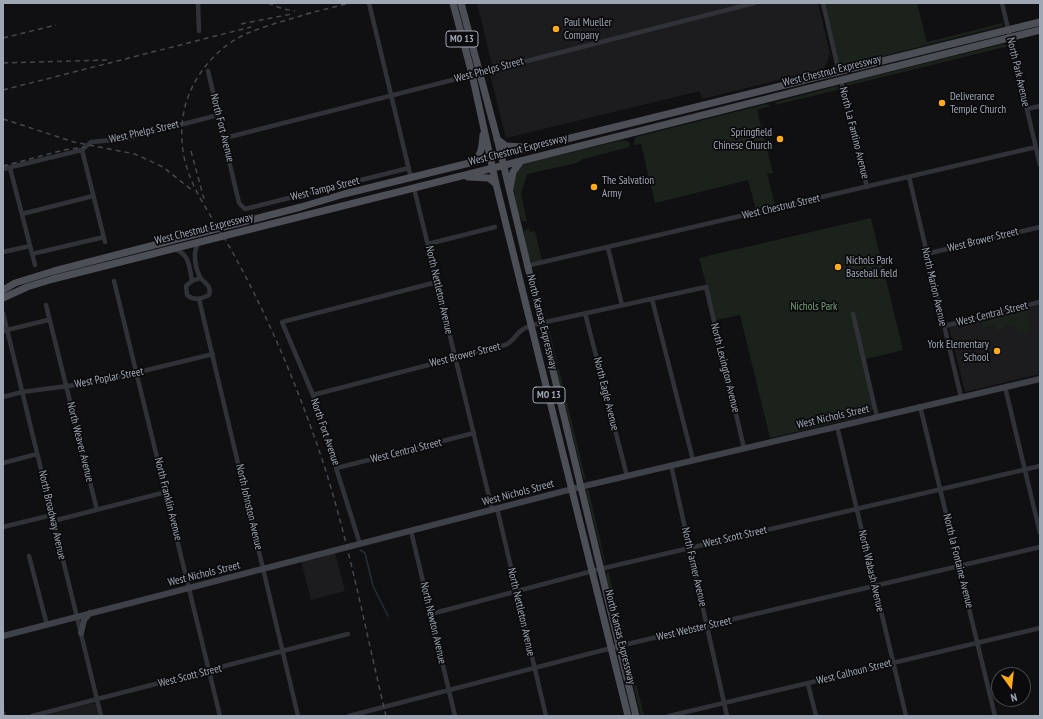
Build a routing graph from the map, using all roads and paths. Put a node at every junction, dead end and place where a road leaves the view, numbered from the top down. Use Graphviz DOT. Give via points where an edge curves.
graph roads {
  1 [pos="198,3"];
  2 [pos="370,3"];
  3 [pos="453,3"];
  4 [pos="461,3"];
  5 [pos="754,3"];
  6 [pos="823,3"];
  7 [pos="1002,3"];
  8 [pos="1040,22"];
  9 [pos="1008,30"];
  10 [pos="1040,30"];
  11 [pos="199,31"];
  12 [pos="1010,38"];
  13 [pos="208,72"];
  14 [pos="480,72"];
  15 [pos="839,72"];
  16 [pos="472,74"];
  17 [pos="841,80"];
  18 [pos="392,96"];
  19 [pos="1040,106"];
  20 [pos="1027,109"];
  21 [pos="218,115"];
  22 [pos="483,123"];
  23 [pos="225,138"];
  24 [pos="497,138"];
  25 [pos="1036,147"];
  26 [pos="528,148"];
  27 [pos="82,150"];
  28 [pos="500,155"];
  29 [pos="490,158"];
  30 [pos="522,160"];
  31 [pos="468,164"];
  32 [pos="503,165"];
  33 [pos="1040,165"];
  34 [pos="10,168"];
  35 [pos="409,168"];
  36 [pos="493,168"];
  37 [pos="3,169"];
  38 [pos="458,177"];
  39 [pos="909,177"];
  40 [pos="411,178"];
  41 [pos="496,184"];
  42 [pos="867,187"];
  43 [pos="414,188"];
  44 [pos="94,196"];
  45 [pos="510,197"];
  46 [pos="242,207"];
  47 [pos="22,214"];
  48 [pos="1040,226"];
  49 [pos="495,227"];
  50 [pos="201,242"];
  51 [pos="428,244"];
  52 [pos="30,246"];
  53 [pos="608,248"];
  54 [pos="172,249"];
  55 [pos="3,252"];
  56 [pos="32,254"];
  57 [pos="926,254"];
  58 [pos="34,265"];
  59 [pos="526,266"];
  60 [pos="200,278"];
  61 [pos="114,281"];
  62 [pos="192,281"];
  63 [pos="437,282"];
  64 [pos="706,287"];
  65 [pos="3,290"];
  66 [pos="3,298"];
  67 [pos="199,299"];
  68 [pos="652,299"];
  69 [pos="1040,302"];
  70 [pos="46,305"];
  71 [pos="622,305"];
  72 [pos="3,313"];
  73 [pos="585,313"];
  74 [pos="853,314"];
  75 [pos="48,320"];
  76 [pos="540,323"];
  77 [pos="532,325"];
  78 [pos="944,326"];
  79 [pos="5,331"];
  80 [pos="214,354"];
  81 [pos="455,357"];
  82 [pos="137,373"];
  83 [pos="1040,379"];
  84 [pos="66,386"];
  85 [pos="1005,387"];
  86 [pos="22,392"];
  87 [pos="313,395"];
  88 [pos="3,397"];
  89 [pos="961,397"];
  90 [pos="920,406"];
  91 [pos="877,417"];
  92 [pos="837,426"];
  93 [pos="474,434"];
  94 [pos="744,448"];
  95 [pos="37,454"];
  96 [pos="693,460"];
  97 [pos="3,463"];
  98 [pos="671,465"];
  99 [pos="1040,466"];
  100 [pos="337,468"];
  101 [pos="1024,469"];
  102 [pos="627,476"];
  103 [pos="580,487"];
  104 [pos="572,489"];
  105 [pos="940,489"];
  106 [pos="166,492"];
  107 [pos="495,509"];
  108 [pos="856,509"];
  109 [pos="97,510"];
  110 [pos="52,515"];
  111 [pos="53,521"];
  112 [pos="3,527"];
  113 [pos="411,531"];
  114 [pos="1040,533"];
  115 [pos="360,544"];
  116 [pos="1040,546"];
  117 [pos="690,548"];
  118 [pos="29,556"];
  119 [pos="959,565"];
  120 [pos="264,569"];
  121 [pos="600,569"];
  122 [pos="592,571"];
  123 [pos="874,585"];
  124 [pos="189,588"];
  125 [pos="516,592"];
  126 [pos="90,613"];
  127 [pos="431,614"];
  128 [pos="77,616"];
  129 [pos="47,625"];
  130 [pos="707,626"];
  131 [pos="1040,628"];
  132 [pos="81,633"];
  133 [pos="348,634"];
  134 [pos="3,636"];
  135 [pos="978,643"];
  136 [pos="619,646"];
  137 [pos="611,648"];
  138 [pos="284,652"];
  139 [pos="893,663"];
  140 [pos="534,669"];
  141 [pos="209,671"];
  142 [pos="808,684"];
  143 [pos="449,691"];
  144 [pos="98,699"];
  145 [pos="724,704"];
  146 [pos="3,713"];
  147 [pos="4,716"];
  148 [pos="32,716"];
  149 [pos="102,716"];
  150 [pos="220,716"];
  151 [pos="298,716"];
  152 [pos="349,716"];
  153 [pos="455,716"];
  154 [pos="546,716"];
  155 [pos="628,716"];
  156 [pos="636,716"];
  157 [pos="669,716"];
  158 [pos="727,716"];
  159 [pos="816,716"];
  160 [pos="906,716"];
  161 [pos="995,716"];
  1 -- 11 [label="street"];
  2 -- 18 [label="street"];
  3 -- 16 [label="main road, North Kansas Expressway / MO 13"];
  4 -- 14 [label="main road, North Kansas Expressway / MO 13"];
  5 -- 14 [label="street, West Phelps Street"];
  6 -- 15 [label="street, North La Fantino Avenue"];
  7 -- 9 [label="street, North Park Avenue"];
  8 -- 9 [label="main road, West Chestnut Expressway"];
  9 -- 12 [label="street, North Park Avenue"];
  9 -- 15 [label="main road, West Chestnut Expressway"];
  10 -- 12 [label="main road, West Chestnut Expressway"];
  12 -- 17 [label="main road, West Chestnut Expressway"];
  12 -- 20 [label="street, North Park Avenue"];
  13 -- 21 [label="street, North Fort Avenue"];
  14 -- 16 [label="street, West Phelps Street"];
  14 -- 24 [label="main road, North Kansas Expressway / MO 13"];
  15 -- 26 [label="main road, West Chestnut Expressway"];
  16 -- 18 [label="street, West Phelps Street"];
  16 -- 22 [label="main road, North Kansas Expressway / MO 13"];
  17 -- 30 [label="main road, West Chestnut Expressway"];
  17 -- 42 [label="street, North La Fantino Avenue"];
  18 -- 23 [label="street, West Phelps Street"];
  18 -- 35 [label="street"];
  19 -- 20 [label="street"];
  20 -- 25 [label="street, North Park Avenue"];
  21 -- 23 [label="street, North Fort Avenue"];
  21 -- 27 [label="street, West Phelps Street" via="126,139 91,142"];
  22 -- 29 [label="main road, North Kansas Expressway / MO 13"];
  22 -- 31 [label="main road" via="480,153"];
  23 -- 46 [label="street, North Fort Avenue"];
  24 -- 26 [label="main road" via="506,146"];
  24 -- 28 [label="main road, North Kansas Expressway / MO 13"];
  25 -- 33 [label="street, North Park Avenue"];
  25 -- 39 [label="street, West Chestnut Street"];
  26 -- 28 [label="main road, West Chestnut Expressway"];
  27 -- 34 [label="street, West Phelps Street"];
  27 -- 44 [label="street"];
  28 -- 29 [label="main road, West Chestnut Expressway"];
  28 -- 32 [label="main road, North Kansas Expressway / MO 13"];
  29 -- 31 [label="main road, West Chestnut Expressway"];
  29 -- 36 [label="main road, North Kansas Expressway / MO 13"];
  30 -- 32 [label="main road, West Chestnut Expressway"];
  30 -- 45 [label="main road" via="513,172"];
  31 -- 40 [label="main road, West Chestnut Expressway"];
  32 -- 36 [label="main road, West Chestnut Expressway"];
  32 -- 45 [label="main road, North Kansas Expressway / MO 13"];
  34 -- 37 [label="street, West Phelps Street"];
  34 -- 47 [label="street"];
  35 -- 40 [label="street"];
  35 -- 46 [label="street, West Tampa Street" via="249,209"];
  36 -- 38 [label="main road, West Chestnut Expressway"];
  36 -- 41 [label="main road, North Kansas Expressway / MO 13"];
  38 -- 41 [label="main road" via="489,178"];
  38 -- 43 [label="main road, West Chestnut Expressway"];
  39 -- 42 [label="street, West Chestnut Street"];
  39 -- 57 [label="street, North Marion Avenue"];
  40 -- 65 [label="main road, West Chestnut Expressway" via="54,270 15,283"];
  41 -- 77 [label="main road, North Kansas Expressway / MO 13"];
  42 -- 53 [label="street, West Chestnut Street"];
  43 -- 50 [label="main road, West Chestnut Expressway"];
  43 -- 51 [label="street, North Nettleton Avenue"];
  44 -- 47 [label="street"];
  44 -- 56 [label="street" via="104,239"];
  45 -- 59 [label="main road, North Kansas Expressway / MO 13"];
  47 -- 52 [label="street"];
  48 -- 57 [label="street, West Brower Street"];
  49 -- 51 [label="street"];
  50 -- 54 [label="main road, West Chestnut Expressway"];
  50 -- 60 [label="street" via="196,246 194,254"];
  51 -- 63 [label="street, North Nettleton Avenue"];
  52 -- 55 [label="street"];
  52 -- 56 [label="street"];
  53 -- 59 [label="street, West Chestnut Street"];
  53 -- 71 [label="street"];
  54 -- 62 [label="street" via="186,256"];
  54 -- 66 [label="main road, West Chestnut Expressway" via="27,287"];
  56 -- 58 [label="street"];
  57 -- 78 [label="street, North Marion Avenue"];
  59 -- 76 [label="main road, North Kansas Expressway / MO 13"];
  60 -- 62 [label="street"];
  60 -- 67 [label="street" via="207,283 210,291 209,295"];
  61 -- 82 [label="street, North Franklin Avenue"];
  62 -- 67 [label="street" via="186,286 187,295"];
  63 -- 81 [label="street, North Nettleton Avenue"];
  63 -- 87 [label="street, North Fort Avenue" via="282,322"];
  64 -- 68 [label="street, West Brower Street"];
  64 -- 94 [label="street, North Lexington Avenue"];
  67 -- 80 [label="street, North Johnston Avenue"];
  68 -- 71 [label="street, West Brower Street"];
  68 -- 96 [label="street"];
  69 -- 78 [label="street, West Central Street"];
  70 -- 75 [label="street, North Weaver Avenue"];
  71 -- 73 [label="street, West Brower Street"];
  72 -- 79 [label="street, North Broadway Avenue"];
  73 -- 76 [label="street, West Brower Street"];
  73 -- 102 [label="street, North Eagle Avenue"];
  74 -- 91 [label="street"];
  75 -- 79 [label="street"];
  75 -- 84 [label="street, North Weaver Avenue"];
  76 -- 77 [label="street, West Brower Street"];
  76 -- 103 [label="main road, North Kansas Expressway / MO 13"];
  77 -- 81 [label="street, West Brower Street" via="522,329 507,344"];
  77 -- 104 [label="main road, North Kansas Expressway / MO 13"];
  78 -- 89 [label="street, North Marion Avenue"];
  79 -- 86 [label="street, North Broadway Avenue"];
  80 -- 82 [label="street, West Poplar Street"];
  80 -- 120 [label="street, North Johnston Avenue"];
  81 -- 87 [label="street, West Brower Street"];
  81 -- 93 [label="street, North Nettleton Avenue"];
  82 -- 84 [label="street, West Poplar Street"];
  82 -- 106 [label="street, North Franklin Avenue"];
  83 -- 85 [label="street, West Nichols Street"];
  84 -- 86 [label="street, West Poplar Street"];
  84 -- 109 [label="street, North Weaver Avenue"];
  85 -- 89 [label="street, West Nichols Street"];
  85 -- 101 [label="street"];
  86 -- 88 [label="street, West Poplar Street"];
  86 -- 95 [label="street, North Broadway Avenue"];
  87 -- 100 [label="street, North Fort Avenue"];
  89 -- 90 [label="street, West Nichols Street"];
  90 -- 91 [label="street, West Nichols Street"];
  90 -- 105 [label="street, North la Fontaine Avenue"];
  91 -- 92 [label="street, West Nichols Street"];
  92 -- 94 [label="street, West Nichols Street"];
  92 -- 108 [label="street, North Wabash Avenue"];
  93 -- 100 [label="street, West Central Street"];
  93 -- 107 [label="street, North Nettleton Avenue"];
  94 -- 96 [label="street, West Nichols Street"];
  95 -- 97 [label="street"];
  95 -- 110 [label="street, North Broadway Avenue"];
  96 -- 98 [label="street, West Nichols Street"];
  98 -- 102 [label="street, West Nichols Street"];
  98 -- 117 [label="street, North Farmer Avenue"];
  99 -- 101 [label="street, West Scott Street"];
  100 -- 115 [label="street, North Fort Avenue"];
  101 -- 105 [label="street, West Scott Street"];
  101 -- 114 [label="street"];
  102 -- 103 [label="street, West Nichols Street"];
  103 -- 104 [label="street, West Nichols Street"];
  103 -- 121 [label="main road, North Kansas Expressway / MO 13"];
  104 -- 107 [label="street, West Nichols Street"];
  104 -- 122 [label="main road, North Kansas Expressway / MO 13"];
  105 -- 108 [label="street, West Scott Street"];
  105 -- 119 [label="street, North la Fontaine Avenue"];
  106 -- 109 [label="street"];
  106 -- 124 [label="street, North Franklin Avenue"];
  107 -- 113 [label="street, West Nichols Street"];
  107 -- 125 [label="street, North Nettleton Avenue"];
  108 -- 117 [label="street, West Scott Street"];
  108 -- 123 [label="street, North Wabash Avenue"];
  109 -- 111 [label="street"];
  110 -- 111 [label="street, North Broadway Avenue"];
  110 -- 112 [label="street"];
  111 -- 128 [label="street, North Broadway Avenue"];
  113 -- 115 [label="street, West Nichols Street"];
  113 -- 127 [label="street, North Newton Avenue"];
  115 -- 120 [label="street, West Nichols Street"];
  116 -- 119 [label="street, West Webster Street"];
  117 -- 121 [label="street, West Scott Street"];
  117 -- 130 [label="street, North Farmer Avenue"];
  118 -- 129 [label="street"];
  119 -- 123 [label="street, West Webster Street"];
  119 -- 135 [label="street, North la Fontaine Avenue"];
  120 -- 124 [label="street, West Nichols Street"];
  120 -- 138 [label="street, North Johnston Avenue"];
  121 -- 122 [label="street, West Scott Street"];
  121 -- 136 [label="main road, North Kansas Expressway / MO 13"];
  122 -- 125 [label="street, West Scott Street"];
  122 -- 137 [label="main road, North Kansas Expressway / MO 13"];
  123 -- 130 [label="street, West Webster Street"];
  123 -- 139 [label="street, North Wabash Avenue"];
  124 -- 126 [label="street, West Nichols Street"];
  124 -- 141 [label="street, North Franklin Avenue"];
  125 -- 127 [label="street, West Scott Street"];
  125 -- 140 [label="street, North Nettleton Avenue"];
  126 -- 128 [label="street, West Nichols Street"];
  126 -- 132 [label="street" via="84,620"];
  127 -- 143 [label="street, North Newton Avenue"];
  128 -- 129 [label="street, West Nichols Street"];
  128 -- 132 [label="street, North Broadway Avenue"];
  129 -- 134 [label="street, West Nichols Street"];
  130 -- 136 [label="street, West Webster Street"];
  130 -- 145 [label="street, North Farmer Avenue"];
  131 -- 135 [label="street, West Calhoun Street"];
  132 -- 144 [label="street, North Broadway Avenue"];
  133 -- 138 [label="street, West Scott Street"];
  135 -- 139 [label="street, West Calhoun Street"];
  135 -- 161 [label="street, North la Fontaine Avenue"];
  136 -- 137 [label="street, West Webster Street"];
  136 -- 156 [label="main road, North Kansas Expressway / MO 13"];
  137 -- 140 [label="street, West Webster Street"];
  137 -- 155 [label="main road, North Kansas Expressway / MO 13"];
  138 -- 141 [label="street, West Scott Street"];
  138 -- 151 [label="street, North Johnston Avenue"];
  139 -- 142 [label="street, West Calhoun Street"];
  139 -- 160 [label="street, North Wabash Avenue"];
  140 -- 143 [label="street, West Webster Street"];
  140 -- 154 [label="street, North Nettleton Avenue"];
  141 -- 144 [label="street, West Scott Street"];
  141 -- 150 [label="street, North Franklin Avenue"];
  142 -- 145 [label="street, West Calhoun Street"];
  142 -- 159 [label="street"];
  143 -- 152 [label="street, West Webster Street"];
  143 -- 153 [label="street, North Newton Avenue"];
  144 -- 148 [label="street, West Scott Street"];
  144 -- 149 [label="street, North Broadway Avenue"];
  145 -- 157 [label="street, West Calhoun Street"];
  145 -- 158 [label="street, North Farmer Avenue"];
  146 -- 147 [label="street"];
}
